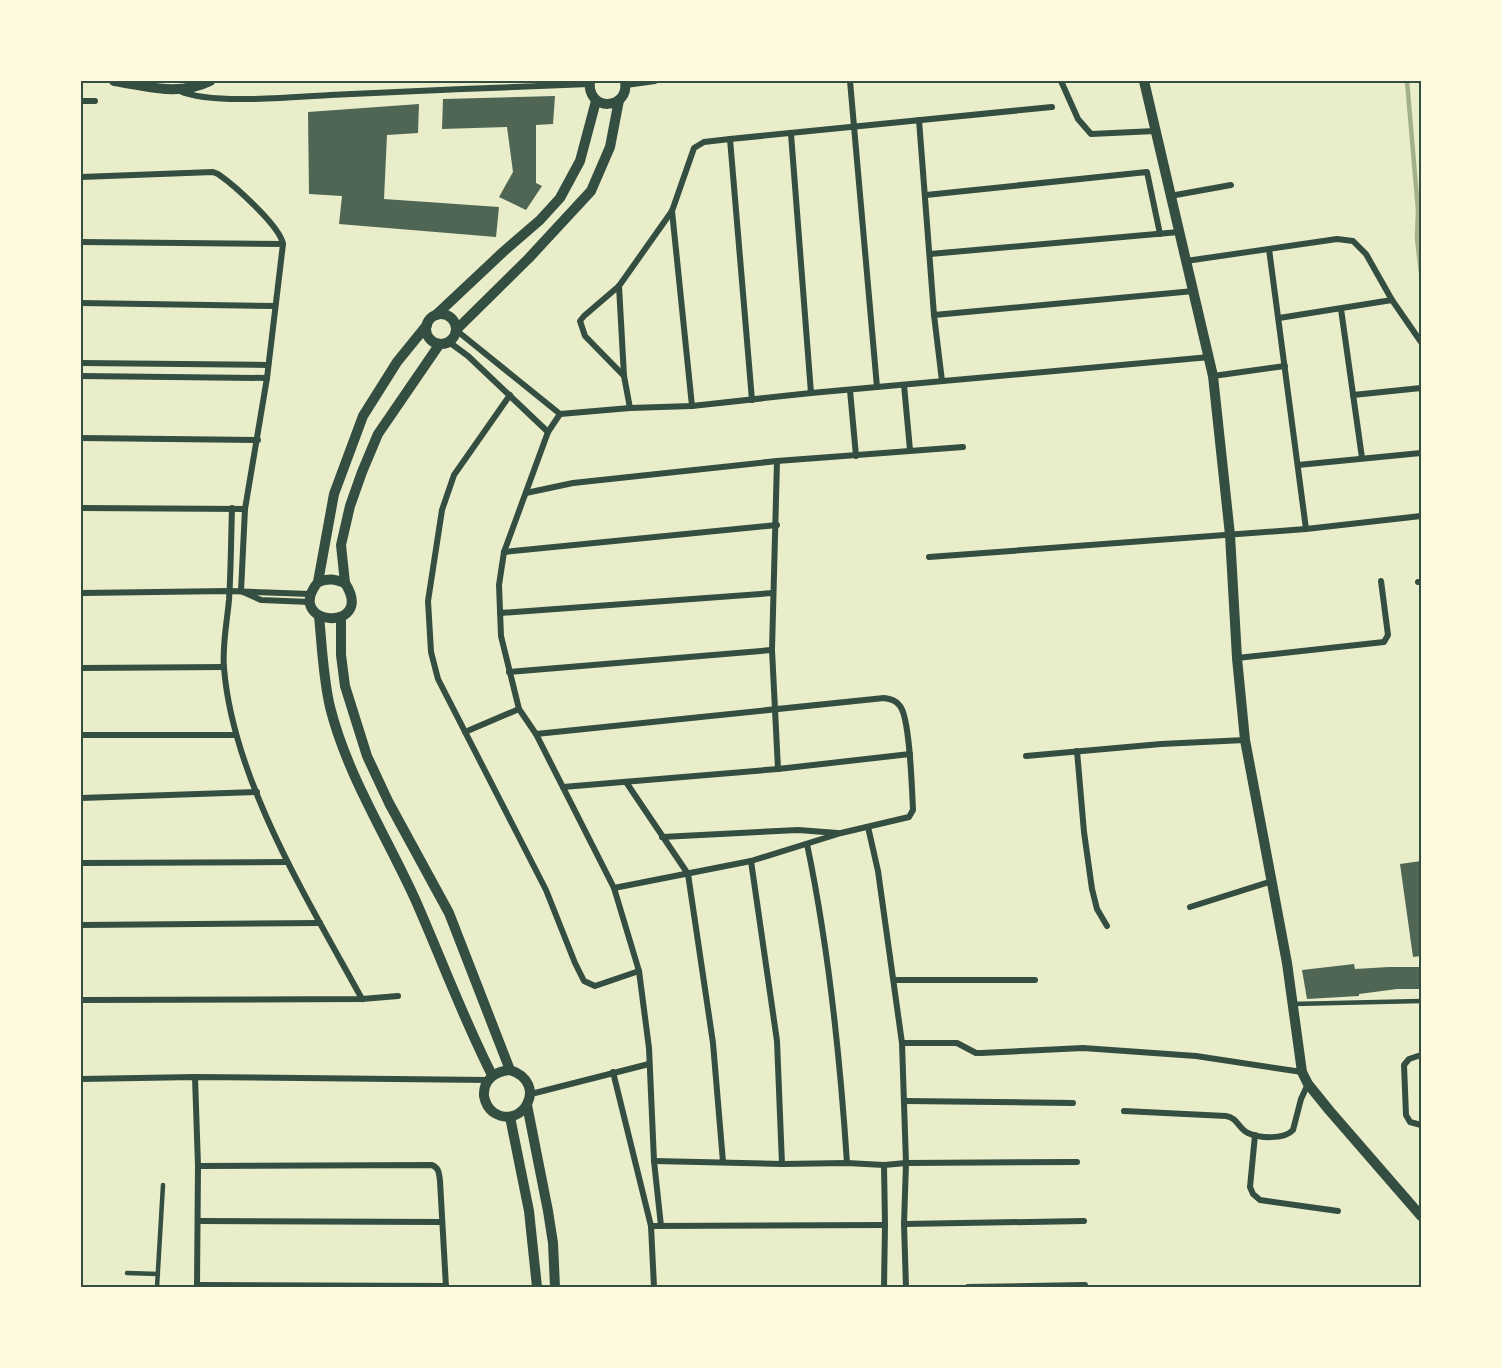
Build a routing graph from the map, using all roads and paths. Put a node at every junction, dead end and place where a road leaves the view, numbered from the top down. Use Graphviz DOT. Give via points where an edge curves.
graph roads {
  1 [pos="114,81"];
  2 [pos="210,81"];
  3 [pos="655,81"];
  4 [pos="850,81"];
  5 [pos="1061,81"];
  6 [pos="1144,81"];
  7 [pos="590,82"];
  8 [pos="626,83"];
  9 [pos="173,91"];
  10 [pos="596,100"];
  11 [pos="619,100"];
  12 [pos="81,101"];
  13 [pos="94,101"];
  14 [pos="1052,107"];
  15 [pos="919,120"];
  16 [pos="854,128"];
  17 [pos="1155,131"];
  18 [pos="791,134"];
  19 [pos="730,139"];
  20 [pos="81,177"];
  21 [pos="1231,185"];
  22 [pos="926,195"];
  23 [pos="1170,196"];
  24 [pos="672,211"];
  25 [pos="1179,232"];
  26 [pos="1160,234"];
  27 [pos="81,242"];
  28 [pos="283,244"];
  29 [pos="1269,249"];
  30 [pos="930,254"];
  31 [pos="1186,261"];
  32 [pos="619,286"];
  33 [pos="1194,291"];
  34 [pos="1392,300"];
  35 [pos="81,303"];
  36 [pos="274,306"];
  37 [pos="1341,309"];
  38 [pos="436,315"];
  39 [pos="934,315"];
  40 [pos="1279,318"];
  41 [pos="426,325"];
  42 [pos="456,330"];
  43 [pos="1421,342"];
  44 [pos="444,344"];
  45 [pos="1210,357"];
  46 [pos="81,363"];
  47 [pos="268,365"];
  48 [pos="1284,366"];
  49 [pos="81,376"];
  50 [pos="624,376"];
  51 [pos="1213,376"];
  52 [pos="267,378"];
  53 [pos="942,381"];
  54 [pos="904,385"];
  55 [pos="877,387"];
  56 [pos="1421,388"];
  57 [pos="850,390"];
  58 [pos="811,393"];
  59 [pos="510,395"];
  60 [pos="1353,396"];
  61 [pos="752,400"];
  62 [pos="692,406"];
  63 [pos="630,408"];
  64 [pos="560,414"];
  65 [pos="548,432"];
  66 [pos="81,438"];
  67 [pos="258,440"];
  68 [pos="963,447"];
  69 [pos="910,450"];
  70 [pos="1421,453"];
  71 [pos="856,456"];
  72 [pos="1362,458"];
  73 [pos="777,461"];
  74 [pos="1298,465"];
  75 [pos="526,493"];
  76 [pos="81,507"];
  77 [pos="232,508"];
  78 [pos="244,509"];
  79 [pos="1421,516"];
  80 [pos="777,525"];
  81 [pos="1306,529"];
  82 [pos="1230,535"];
  83 [pos="504,552"];
  84 [pos="929,557"];
  85 [pos="1381,581"];
  86 [pos="318,582"];
  87 [pos="345,583"];
  88 [pos="229,591"];
  89 [pos="241,591"];
  90 [pos="81,593"];
  91 [pos="773,593"];
  92 [pos="310,598"];
  93 [pos="500,613"];
  94 [pos="319,616"];
  95 [pos="341,617"];
  96 [pos="772,650"];
  97 [pos="1237,658"];
  98 [pos="224,667"];
  99 [pos="81,668"];
  100 [pos="510,672"];
  101 [pos="519,709"];
  102 [pos="774,709"];
  103 [pos="465,732"];
  104 [pos="536,734"];
  105 [pos="81,735"];
  106 [pos="236,735"];
  107 [pos="1245,740"];
  108 [pos="1077,751"];
  109 [pos="910,754"];
  110 [pos="367,756"];
  111 [pos="1026,756"];
  112 [pos="351,764"];
  113 [pos="778,769"];
  114 [pos="626,782"];
  115 [pos="563,787"];
  116 [pos="257,792"];
  117 [pos="81,798"];
  118 [pos="868,827"];
  119 [pos="841,833"];
  120 [pos="662,837"];
  121 [pos="807,844"];
  122 [pos="751,861"];
  123 [pos="288,862"];
  124 [pos="81,863"];
  125 [pos="688,874"];
  126 [pos="1273,881"];
  127 [pos="614,888"];
  128 [pos="1190,908"];
  129 [pos="320,923"];
  130 [pos="81,926"];
  131 [pos="1107,926"];
  132 [pos="639,972"];
  133 [pos="894,980"];
  134 [pos="1035,980"];
  135 [pos="398,996"];
  136 [pos="362,999"];
  137 [pos="81,1000"];
  138 [pos="1421,1002"];
  139 [pos="1293,1004"];
  140 [pos="903,1043"];
  141 [pos="1421,1055"];
  142 [pos="649,1064"];
  143 [pos="510,1070"];
  144 [pos="613,1072"];
  145 [pos="1302,1072"];
  146 [pos="195,1077"];
  147 [pos="490,1078"];
  148 [pos="81,1079"];
  149 [pos="1308,1084"];
  150 [pos="529,1099"];
  151 [pos="905,1101"];
  152 [pos="1072,1103"];
  153 [pos="1124,1111"];
  154 [pos="510,1117"];
  155 [pos="1421,1125"];
  156 [pos="1255,1135"];
  157 [pos="654,1161"];
  158 [pos="723,1162"];
  159 [pos="1077,1162"];
  160 [pos="847,1163"];
  161 [pos="906,1163"];
  162 [pos="782,1164"];
  163 [pos="884,1165"];
  164 [pos="198,1166"];
  165 [pos="541,1176"];
  166 [pos="523,1180"];
  167 [pos="163,1185"];
  168 [pos="1338,1211"];
  169 [pos="1421,1216"];
  170 [pos="199,1221"];
  171 [pos="1084,1221"];
  172 [pos="442,1222"];
  173 [pos="904,1224"];
  174 [pos="885,1225"];
  175 [pos="651,1226"];
  176 [pos="661,1226"];
  177 [pos="536,1259"];
  178 [pos="553,1259"];
  179 [pos="127,1273"];
  180 [pos="158,1274"];
  181 [pos="1085,1285"];
  182 [pos="197,1286"];
  183 [pos="157,1287"];
  184 [pos="446,1287"];
  185 [pos="537,1287"];
  186 [pos="555,1287"];
  187 [pos="654,1287"];
  188 [pos="884,1287"];
  189 [pos="906,1287"];
  190 [pos="968,1287"];
  1 -- 9 [label="street"];
  2 -- 9 [label="street"];
  3 -- 8 [label="street"];
  4 -- 16 [label="street"];
  5 -- 17 [label="street" via="1078,119 1092,134"];
  6 -- 17 [label="street"];
  7 -- 9 [label="street" via="275,98 205,98"];
  7 -- 10 [label="street"];
  8 -- 11 [label="street"];
  10 -- 11 [label="street" via="608,104"];
  10 -- 38 [label="street" via="580,161 560,198"];
  11 -- 42 [label="street" via="610,147 591,191"];
  12 -- 13 [label="street"];
  14 -- 15 [label="street"];
  15 -- 16 [label="street"];
  15 -- 22 [label="street"];
  16 -- 18 [label="street"];
  16 -- 55 [label="street"];
  17 -- 23 [label="street"];
  18 -- 19 [label="street"];
  18 -- 58 [label="street"];
  19 -- 24 [label="street" via="704,142 694,148"];
  19 -- 61 [label="street"];
  20 -- 28 [label="street" via="213,172 269,220"];
  21 -- 23 [label="street"];
  22 -- 26 [label="street" via="1147,172"];
  22 -- 30 [label="street"];
  23 -- 25 [label="street"];
  24 -- 32 [label="street"];
  24 -- 62 [label="street"];
  25 -- 26 [label="street"];
  25 -- 31 [label="street"];
  26 -- 30 [label="street"];
  27 -- 28 [label="street"];
  28 -- 36 [label="street"];
  29 -- 31 [label="street"];
  29 -- 34 [label="street" via="1337,239 1353,242 1366,254"];
  29 -- 40 [label="street"];
  30 -- 39 [label="street"];
  31 -- 33 [label="street"];
  32 -- 50 [label="street"];
  32 -- 50 [label="street" via="584,316 580,325 585,336"];
  33 -- 39 [label="street"];
  33 -- 45 [label="street"];
  34 -- 37 [label="street"];
  34 -- 43 [label="street"];
  35 -- 36 [label="street"];
  36 -- 47 [label="street"];
  37 -- 40 [label="street"];
  37 -- 60 [label="street"];
  38 -- 41 [label="street"];
  38 -- 42 [label="street" via="450,317"];
  39 -- 53 [label="street"];
  40 -- 48 [label="street"];
  41 -- 44 [label="street" via="430,340"];
  41 -- 86 [label="street" via="363,416 334,494"];
  42 -- 44 [label="street" via="456,335"];
  42 -- 64 [label="street"];
  44 -- 59 [label="street" via="468,356"];
  44 -- 87 [label="street" via="378,434 362,472 341,545"];
  45 -- 51 [label="street"];
  45 -- 53 [label="street"];
  46 -- 47 [label="street"];
  47 -- 52 [label="street"];
  48 -- 51 [label="street"];
  48 -- 74 [label="street"];
  49 -- 52 [label="street"];
  50 -- 63 [label="street"];
  51 -- 82 [label="street"];
  52 -- 67 [label="street"];
  53 -- 54 [label="street"];
  54 -- 55 [label="street"];
  54 -- 69 [label="street"];
  55 -- 57 [label="street"];
  56 -- 60 [label="street"];
  57 -- 58 [label="street"];
  57 -- 71 [label="street"];
  58 -- 61 [label="street"];
  59 -- 65 [label="street"];
  59 -- 103 [label="street" via="454,475 434,553 428,601 431,652 438,679"];
  60 -- 72 [label="street"];
  61 -- 62 [label="street"];
  62 -- 63 [label="street"];
  63 -- 64 [label="street"];
  64 -- 65 [label="street"];
  65 -- 75 [label="street"];
  66 -- 67 [label="street"];
  67 -- 78 [label="street"];
  68 -- 69 [label="street"];
  69 -- 71 [label="street"];
  70 -- 72 [label="street"];
  71 -- 73 [label="street"];
  72 -- 74 [label="street"];
  73 -- 75 [label="street" via="573,483"];
  73 -- 80 [label="street"];
  74 -- 81 [label="street"];
  75 -- 83 [label="street"];
  76 -- 77 [label="street"];
  77 -- 78 [label="street"];
  77 -- 88 [label="street"];
  78 -- 89 [label="street"];
  79 -- 81 [label="street"];
  80 -- 83 [label="street"];
  80 -- 91 [label="street"];
  81 -- 82 [label="street"];
  82 -- 84 [label="street"];
  82 -- 97 [label="street"];
  83 -- 93 [label="street"];
  85 -- 97 [label="street" via="1388,635 1384,642"];
  86 -- 87 [label="street" via="336,579"];
  86 -- 92 [label="street"];
  87 -- 95 [label="street" via="351,605"];
  88 -- 89 [label="street"];
  88 -- 90 [label="street"];
  88 -- 98 [label="street"];
  89 -- 92 [label="street" via="261,600"];
  91 -- 93 [label="street"];
  91 -- 96 [label="street"];
  92 -- 94 [label="street"];
  93 -- 100 [label="street"];
  94 -- 95 [label="street" via="334,620"];
  94 -- 112 [label="street" via="330,708"];
  95 -- 110 [label="street" via="345,686"];
  96 -- 100 [label="street"];
  96 -- 102 [label="street"];
  97 -- 107 [label="street"];
  98 -- 99 [label="street"];
  98 -- 106 [label="street"];
  100 -- 101 [label="street"];
  101 -- 103 [label="street"];
  101 -- 104 [label="street"];
  102 -- 104 [label="street"];
  102 -- 109 [label="street" via="894,700 902,707"];
  102 -- 113 [label="street"];
  103 -- 132 [label="street" via="546,890 584,981 596,986"];
  104 -- 115 [label="street"];
  105 -- 106 [label="street"];
  106 -- 116 [label="street"];
  107 -- 108 [label="street"];
  107 -- 126 [label="street"];
  108 -- 111 [label="street"];
  108 -- 131 [label="street" via="1092,889"];
  109 -- 113 [label="street"];
  109 -- 118 [label="street" via="913,810 909,817"];
  110 -- 112 [label="street"];
  110 -- 143 [label="street" via="388,803 449,913"];
  112 -- 147 [label="street" via="364,799 413,896"];
  113 -- 114 [label="street"];
  114 -- 115 [label="street"];
  114 -- 120 [label="street"];
  115 -- 127 [label="street"];
  116 -- 117 [label="street"];
  116 -- 123 [label="street"];
  118 -- 119 [label="street"];
  118 -- 133 [label="street"];
  119 -- 120 [label="street" via="798,830"];
  119 -- 121 [label="street"];
  120 -- 125 [label="street"];
  121 -- 122 [label="street"];
  121 -- 160 [label="street" via="833,1007"];
  122 -- 125 [label="street"];
  122 -- 162 [label="street" via="777,1041"];
  123 -- 124 [label="street"];
  123 -- 129 [label="street"];
  125 -- 127 [label="street"];
  125 -- 158 [label="street" via="713,1042"];
  126 -- 128 [label="street"];
  126 -- 139 [label="street"];
  127 -- 132 [label="street"];
  129 -- 130 [label="street"];
  129 -- 136 [label="street"];
  132 -- 142 [label="street"];
  133 -- 134 [label="street"];
  133 -- 140 [label="street"];
  135 -- 136 [label="street"];
  136 -- 137 [label="street"];
  138 -- 139 [label="lane"];
  139 -- 145 [label="street"];
  140 -- 145 [label="street" via="957,1042 976,1053 1083,1048 1196,1056"];
  140 -- 151 [label="street"];
  141 -- 155 [label="street" via="1404,1065 1406,1115 1410,1122"];
  142 -- 144 [label="street"];
  142 -- 157 [label="street"];
  143 -- 147 [label="street"];
  143 -- 150 [label="street" via="523,1076"];
  144 -- 150 [label="street"];
  144 -- 175 [label="street"];
  145 -- 149 [label="street"];
  146 -- 147 [label="street"];
  146 -- 148 [label="street"];
  146 -- 164 [label="street"];
  147 -- 154 [label="street" via="484,1090 485,1101 490,1110"];
  149 -- 156 [label="street" via="1290,1134"];
  149 -- 169 [label="street"];
  150 -- 154 [label="street" via="520,1113"];
  150 -- 165 [label="street"];
  151 -- 152 [label="street"];
  151 -- 161 [label="street"];
  153 -- 156 [label="street" via="1226,1116"];
  154 -- 166 [label="street"];
  156 -- 168 [label="street" via="1253,1194 1260,1200"];
  157 -- 158 [label="street"];
  157 -- 176 [label="street"];
  158 -- 162 [label="street"];
  159 -- 161 [label="street"];
  160 -- 162 [label="street"];
  160 -- 163 [label="street"];
  161 -- 163 [label="street"];
  161 -- 173 [label="street"];
  163 -- 174 [label="street"];
  164 -- 170 [label="street"];
  164 -- 172 [label="street" via="432,1165 440,1174"];
  165 -- 166 [label="street"];
  165 -- 178 [label="street"];
  166 -- 177 [label="street"];
  167 -- 180 [label="lane"];
  170 -- 172 [label="street"];
  170 -- 182 [label="street"];
  171 -- 173 [label="street"];
  172 -- 184 [label="street"];
  173 -- 189 [label="street"];
  174 -- 176 [label="street"];
  174 -- 188 [label="street"];
  175 -- 176 [label="street"];
  175 -- 187 [label="street"];
  177 -- 178 [label="street"];
  177 -- 185 [label="street"];
  178 -- 186 [label="street"];
  179 -- 180 [label="lane"];
  180 -- 183 [label="lane"];
  181 -- 190 [label="street"];
  182 -- 184 [label="street"];
}
